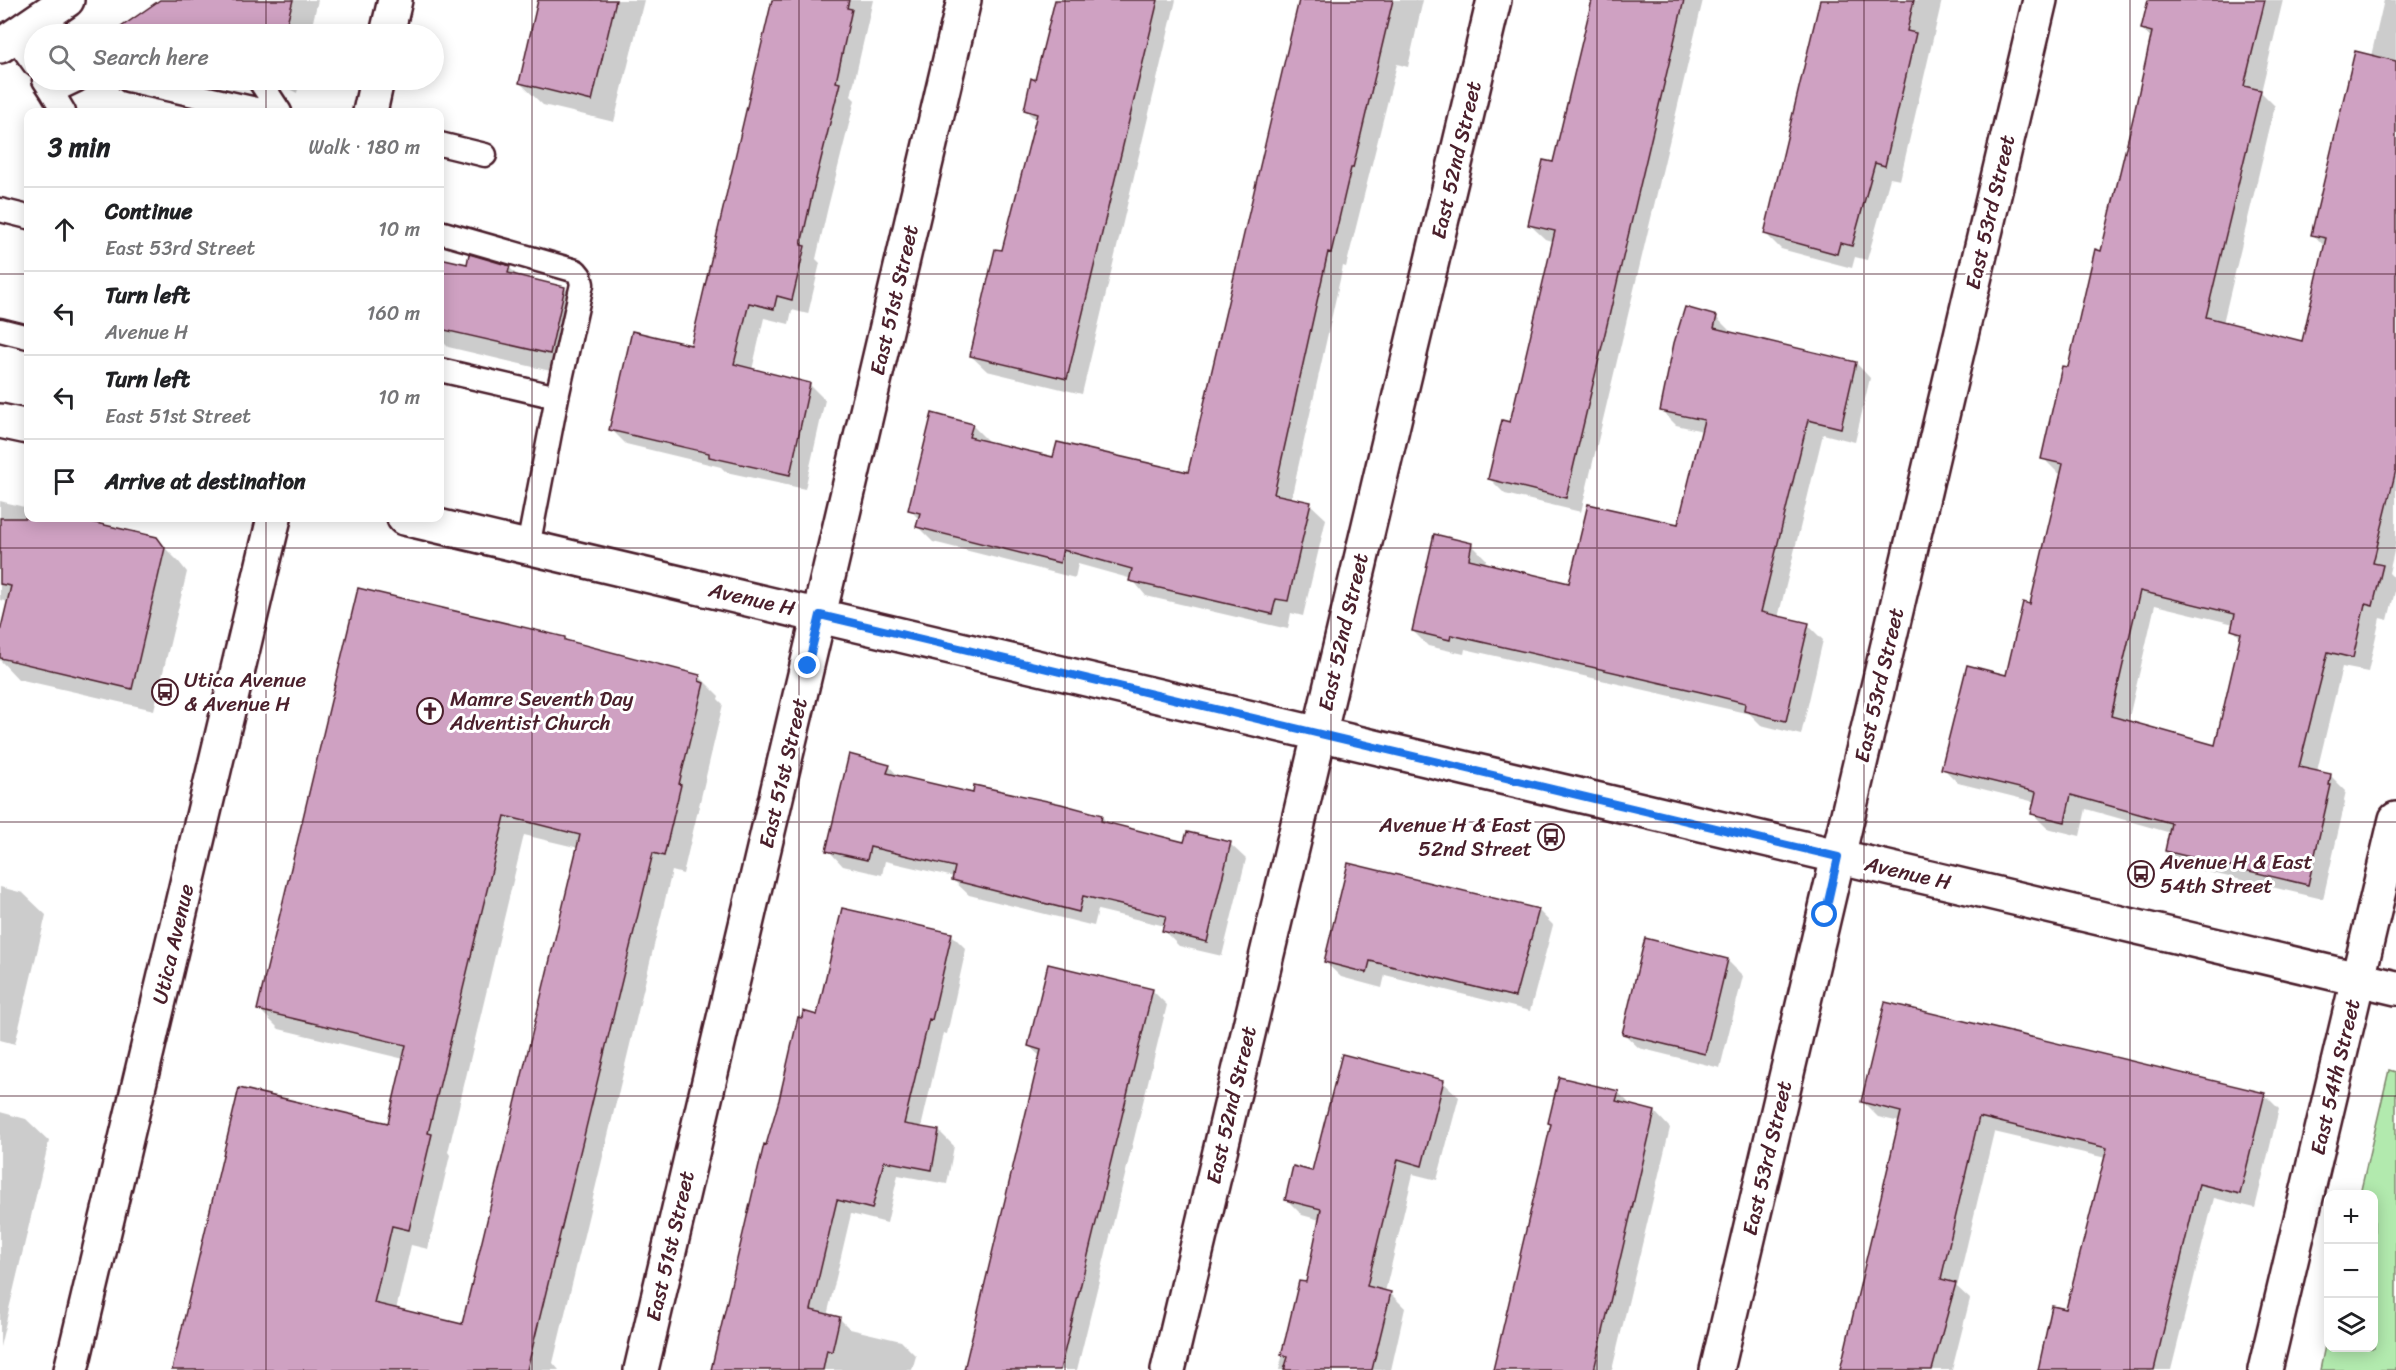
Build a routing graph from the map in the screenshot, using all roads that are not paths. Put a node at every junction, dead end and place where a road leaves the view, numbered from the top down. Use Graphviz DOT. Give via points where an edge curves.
graph roads {
  1 [pos="67,0"];
  2 [pos="395,0"];
  3 [pos="964,0"];
  4 [pos="1494,0"];
  5 [pos="2040,0"];
  6 [pos="32,24"];
  7 [pos="389,24"];
  8 [pos="24,29"];
  9 [pos="7,41"];
  10 [pos="24,55"];
  11 [pos="50,90"];
  12 [pos="172,90"];
  13 [pos="266,90"];
  14 [pos="375,90"];
  15 [pos="62,108"];
  16 [pos="251,108"];
  17 [pos="278,108"];
  18 [pos="371,108"];
  19 [pos="444,145"];
  20 [pos="485,155"];
  21 [pos="1,213"];
  22 [pos="24,216"];
  23 [pos="444,233"];
  24 [pos="1,334"];
  25 [pos="24,337"];
  26 [pos="444,371"];
  27 [pos="556,398"];
  28 [pos="0,420"];
  29 [pos="24,426"];
  30 [pos="273,522"];
  31 [pos="422,522"];
  32 [pos="528,546"];
  33 [pos="820,615"];
  34 [pos="1319,735"];
  35 [pos="2396,819"];
  36 [pos="1838,857"];
  37 [pos="2358,979"];
  38 [pos="2396,988"];
  39 [pos="71,1370"];
  40 [pos="641,1370"];
  41 [pos="1168,1370"];
  42 [pos="1717,1370"];
  43 [pos="2265,1370"];
  1 -- 6 [label="street"];
  2 -- 7 [label="street"];
  3 -- 33 [label="street, East 51st Street"];
  4 -- 34 [label="street, East 52nd Street"];
  5 -- 36 [label="street, East 53rd Street"];
  8 -- 9 [label="street"];
  9 -- 10 [label="lane"];
  11 -- 15 [label="lane"];
  12 -- 16 [label="lane"];
  13 -- 17 [label="lane"];
  14 -- 18 [label="street"];
  19 -- 20 [label="lane"];
  21 -- 22 [label="lane"];
  23 -- 27 [label="lane" via="576,271 580,276 582,284"];
  24 -- 25 [label="lane"];
  26 -- 27 [label="lane"];
  27 -- 32 [label="lane"];
  28 -- 29 [label="street"];
  30 -- 39 [label="street, Utica Avenue"];
  31 -- 32 [label="street, Avenue H"];
  32 -- 33 [label="street, Avenue H"];
  33 -- 34 [label="street, Avenue H"];
  33 -- 40 [label="street, East 51st Street"];
  34 -- 36 [label="street, Avenue H"];
  34 -- 41 [label="street, East 52nd Street"];
  35 -- 37 [label="street, East 54th Street"];
  36 -- 37 [label="street, Avenue H"];
  36 -- 42 [label="street, East 53rd Street"];
  37 -- 38 [label="street, Avenue H"];
  37 -- 43 [label="street, East 54th Street"];
}
